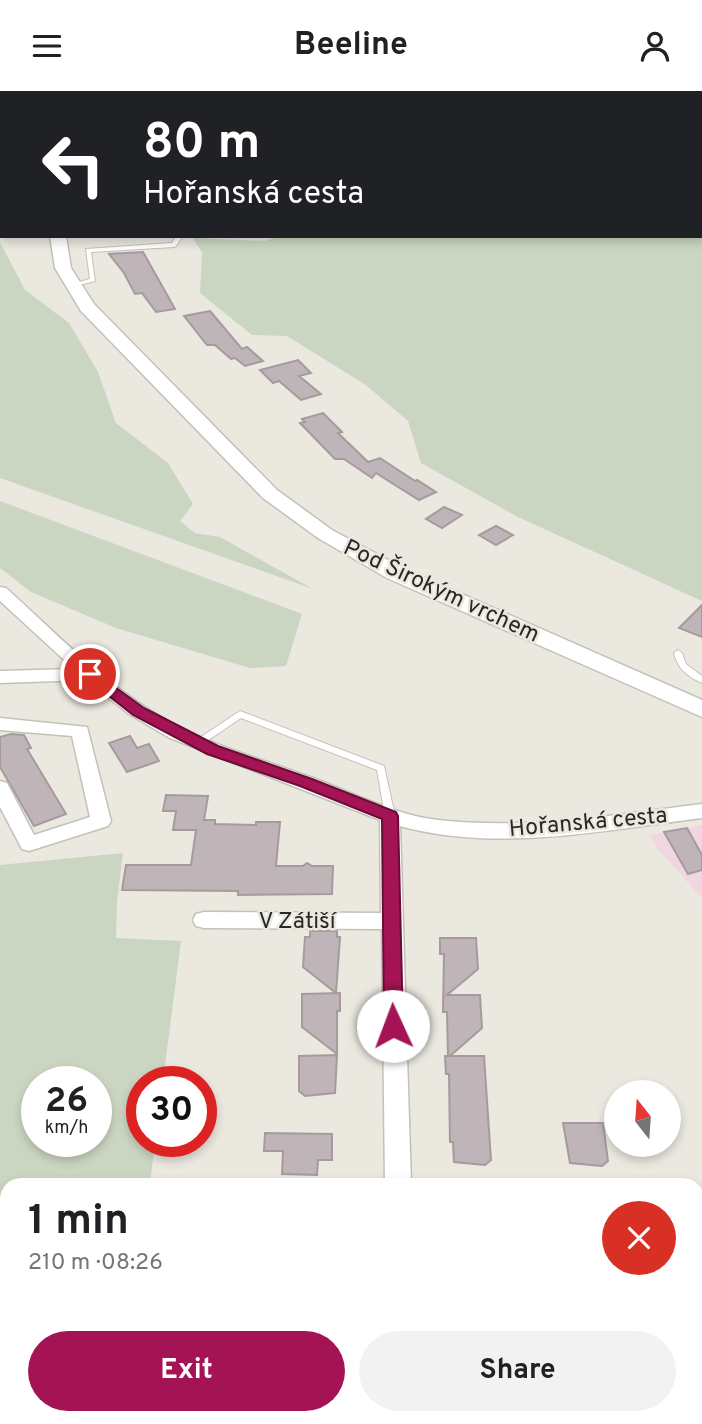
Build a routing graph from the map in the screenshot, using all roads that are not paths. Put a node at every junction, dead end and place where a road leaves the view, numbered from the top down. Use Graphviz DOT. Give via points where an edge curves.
graph roads {
  1 [pos="58,238"];
  2 [pos="178,238"];
  3 [pos="71,285"];
  4 [pos="0,592"];
  5 [pos="678,653"];
  6 [pos="90,674"];
  7 [pos="0,677"];
  8 [pos="702,680"];
  9 [pos="702,709"];
  10 [pos="0,724"];
  11 [pos="198,743"];
  12 [pos="0,788"];
  13 [pos="702,811"];
  14 [pos="390,816"];
  15 [pos="204,919"];
  16 [pos="391,921"];
  17 [pos="398,1178"];
  1 -- 3 [label="street, Pod Širokým vrchem"];
  2 -- 3 [label="lane" via="174,245 88,250 93,280"];
  3 -- 9 [label="street, Pod Širokým vrchem" via="86,307 270,494 325,534 395,573"];
  4 -- 6 [label="street, Hořanská cesta"];
  5 -- 8 [label="lane" via="688,672"];
  6 -- 7 [label="street"];
  6 -- 11 [label="street, Hořanská cesta" via="138,712"];
  10 -- 12 [label="street" via="80,731 101,821 30,845"];
  11 -- 14 [label="street, Hořanská cesta"];
  11 -- 14 [label="lane" via="240,714 381,768"];
  13 -- 14 [label="street, Hořanská cesta" via="536,829 437,827"];
  14 -- 16 [label="street"];
  15 -- 16 [label="street, V Zátiší"];
  16 -- 17 [label="street"];
}
